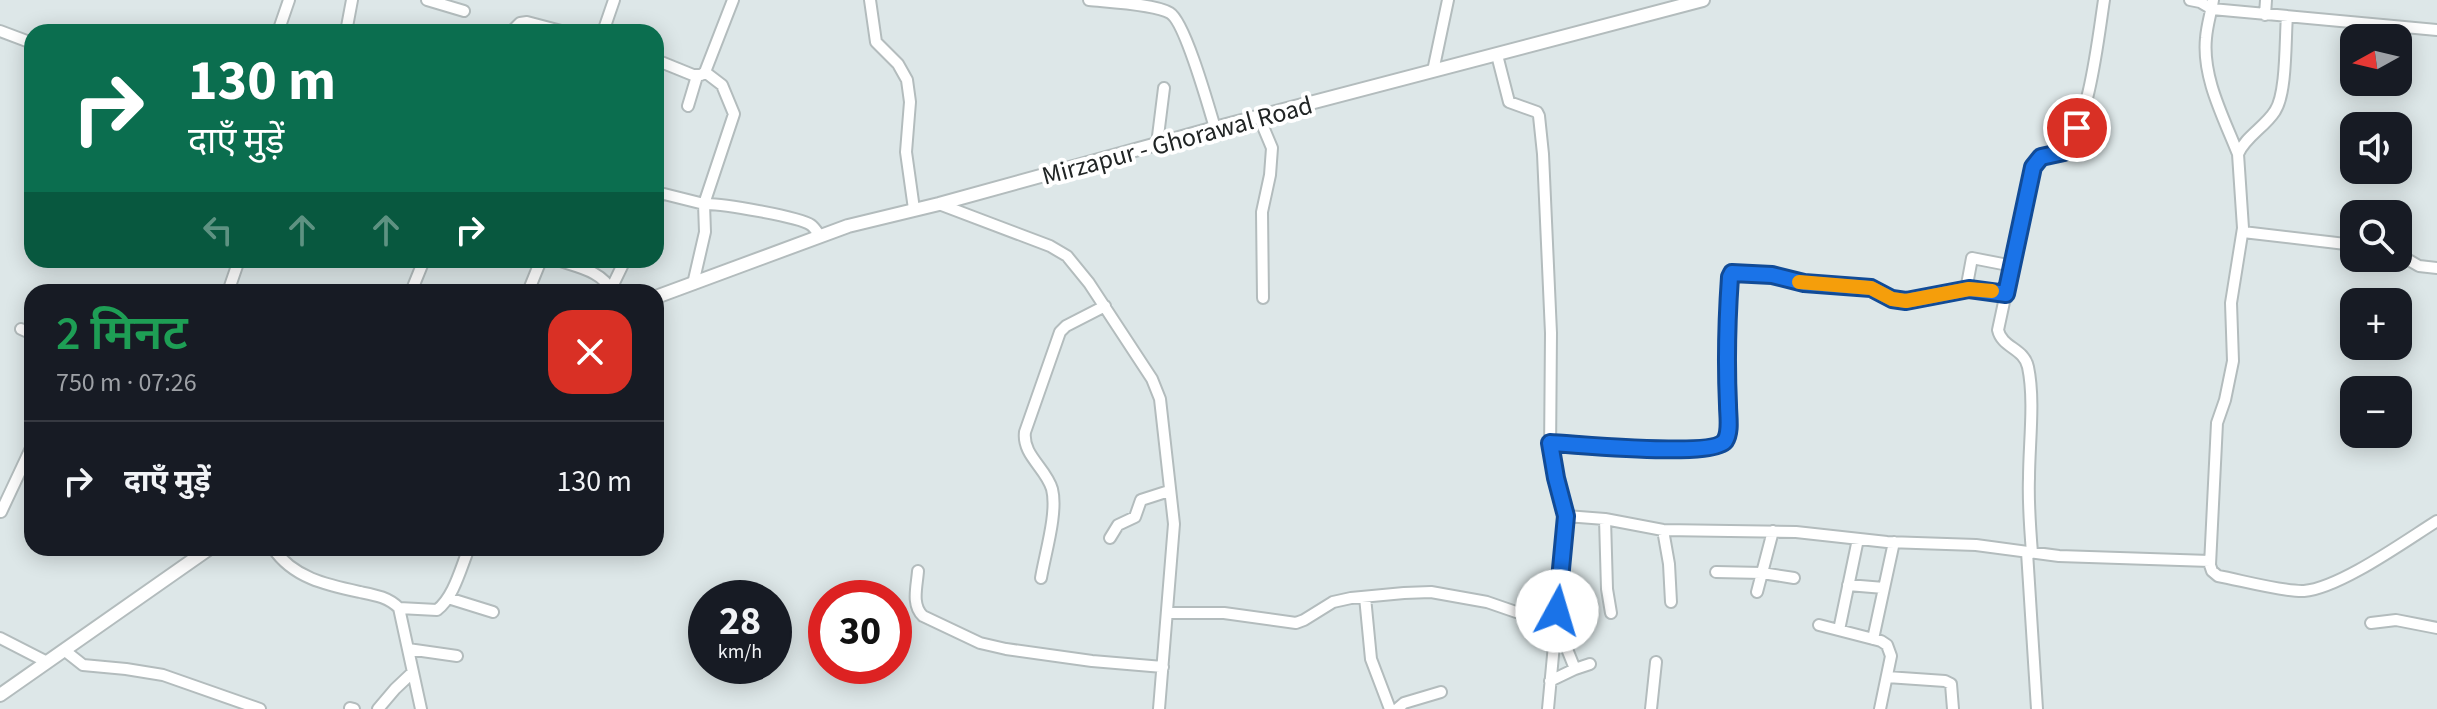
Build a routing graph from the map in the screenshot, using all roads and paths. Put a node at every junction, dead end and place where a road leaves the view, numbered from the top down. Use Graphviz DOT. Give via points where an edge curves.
graph roads {
  1 [pos="289,0"];
  2 [pos="352,0"];
  3 [pos="427,0"];
  4 [pos="614,0"];
  5 [pos="733,0"];
  6 [pos="870,0"];
  7 [pos="1089,0"];
  8 [pos="1448,0"];
  9 [pos="1703,0"];
  10 [pos="2104,0"];
  11 [pos="2190,0"];
  12 [pos="2266,0"];
  13 [pos="2212,5"];
  14 [pos="464,11"];
  15 [pos="2265,15"];
  16 [pos="2287,16"];
  17 [pos="281,24"];
  18 [pos="348,24"];
  19 [pos="606,24"];
  20 [pos="2437,30"];
  21 [pos="0,31"];
  22 [pos="24,40"];
  23 [pos="1497,55"];
  24 [pos="664,62"];
  25 [pos="1433,71"];
  26 [pos="701,74"];
  27 [pos="1164,88"];
  28 [pos="688,106"];
  29 [pos="1259,117"];
  30 [pos="1215,128"];
  31 [pos="1157,144"];
  32 [pos="2238,154"];
  33 [pos="664,194"];
  34 [pos="704,204"];
  35 [pos="939,204"];
  36 [pos="914,209"];
  37 [pos="2243,232"];
  38 [pos="820,236"];
  39 [pos="2340,243"];
  40 [pos="2412,262"];
  41 [pos="2013,266"];
  42 [pos="579,268"];
  43 [pos="2437,268"];
  44 [pos="608,284"];
  45 [pos="693,284"];
  46 [pos="1966,290"];
  47 [pos="664,294"];
  48 [pos="2006,294"];
  49 [pos="1263,298"];
  50 [pos="1105,306"];
  51 [pos="1550,443"];
  52 [pos="24,463"];
  53 [pos="1169,491"];
  54 [pos="1,512"];
  55 [pos="1566,516"];
  56 [pos="1605,519"];
  57 [pos="2437,521"];
  58 [pos="1663,530"];
  59 [pos="1773,531"];
  60 [pos="1110,538"];
  61 [pos="1858,539"];
  62 [pos="1894,542"];
  63 [pos="2030,552"];
  64 [pos="199,556"];
  65 [pos="278,556"];
  66 [pos="466,556"];
  67 [pos="2210,561"];
  68 [pos="918,571"];
  69 [pos="1716,572"];
  70 [pos="1762,573"];
  71 [pos="1041,578"];
  72 [pos="1794,578"];
  73 [pos="1848,585"];
  74 [pos="1884,588"];
  75 [pos="1757,592"];
  76 [pos="1365,597"];
  77 [pos="448,598"];
  78 [pos="1671,602"];
  79 [pos="399,608"];
  80 [pos="1557,611"];
  81 [pos="493,612"];
  82 [pos="1167,613"];
  83 [pos="1611,613"];
  84 [pos="2371,623"];
  85 [pos="1819,625"];
  86 [pos="2437,628"];
  87 [pos="1555,629"];
  88 [pos="1839,630"];
  89 [pos="0,638"];
  90 [pos="1873,639"];
  91 [pos="408,649"];
  92 [pos="64,650"];
  93 [pos="457,656"];
  94 [pos="47,662"];
  95 [pos="1656,662"];
  96 [pos="1590,664"];
  97 [pos="1163,667"];
  98 [pos="1575,669"];
  99 [pos="413,672"];
  100 [pos="1887,677"];
  101 [pos="1550,681"];
  102 [pos="1441,692"];
  103 [pos="0,695"];
  104 [pos="260,709"];
  105 [pos="378,709"];
  106 [pos="421,709"];
  107 [pos="1159,709"];
  108 [pos="1390,709"];
  109 [pos="1397,709"];
  110 [pos="1548,709"];
  111 [pos="1651,709"];
  112 [pos="1880,709"];
  113 [pos="1953,709"];
  114 [pos="2037,709"];
  1 -- 17 [label="street"];
  2 -- 18 [label="street"];
  3 -- 14 [label="street"];
  4 -- 19 [label="street"];
  5 -- 26 [label="street"];
  6 -- 36 [label="street" via="876,42 907,80 906,152"];
  7 -- 30 [label="street" via="1170,13 1199,75"];
  8 -- 25 [label="street"];
  9 -- 23 [label="main road, Mirzapur - Ghorawal Road"];
  10 -- 41 [label="street" via="2077,128 2064,152 2041,157 2033,167"];
  11 -- 13 [label="street"];
  12 -- 15 [label="street"];
  13 -- 15 [label="street"];
  13 -- 32 [label="street" via="2205,43 2209,74"];
  15 -- 16 [label="street"];
  16 -- 20 [label="street"];
  16 -- 32 [label="street" via="2278,108"];
  21 -- 22 [label="street"];
  23 -- 25 [label="main road, Mirzapur - Ghorawal Road"];
  23 -- 51 [label="street" via="1509,102 1537,112 1540,120 1551,333"];
  24 -- 26 [label="street"];
  25 -- 29 [label="main road, Mirzapur - Ghorawal Road"];
  26 -- 28 [label="street"];
  26 -- 34 [label="street" via="725,89 734,114"];
  27 -- 31 [label="street"];
  29 -- 30 [label="main road, Mirzapur - Ghorawal Road"];
  29 -- 49 [label="street" via="1272,148 1262,212"];
  30 -- 31 [label="main road, Mirzapur - Ghorawal Road"];
  31 -- 35 [label="main road, Mirzapur - Ghorawal Road"];
  32 -- 37 [label="street"];
  33 -- 34 [label="street"];
  34 -- 38 [label="street" via="796,220 811,225"];
  34 -- 45 [label="street" via="705,232"];
  35 -- 36 [label="main road, Mirzapur - Ghorawal Road"];
  35 -- 50 [label="street" via="1067,256"];
  36 -- 38 [label="main road, Mirzapur - Ghorawal Road"];
  37 -- 39 [label="street"];
  37 -- 67 [label="street" via="2231,303 2233,361 2217,423"];
  38 -- 45 [label="main road, Mirzapur - Ghorawal Road"];
  40 -- 43 [label="street"];
  41 -- 46 [label="street" via="1972,258"];
  41 -- 48 [label="street"];
  42 -- 44 [label="street"];
  45 -- 47 [label="main road, Mirzapur - Ghorawal Road"];
  46 -- 48 [label="street"];
  46 -- 51 [label="street" via="1906,301 1871,288 1735,272 1730,277 1726,354 1729,425 1723,443 1680,450"];
  48 -- 63 [label="street" via="1999,334 2023,355 2029,371"];
  50 -- 53 [label="street" via="1160,399"];
  50 -- 71 [label="street" via="1060,332 1025,432 1025,445 1053,491"];
  51 -- 55 [label="street"];
  52 -- 54 [label="street"];
  53 -- 60 [label="street" via="1141,500 1135,517 1118,525"];
  53 -- 82 [label="street" via="1174,524"];
  55 -- 56 [label="street"];
  55 -- 80 [label="street"];
  56 -- 58 [label="street"];
  56 -- 83 [label="street"];
  57 -- 67 [label="street" via="2348,576 2303,591 2218,576"];
  58 -- 59 [label="street"];
  58 -- 78 [label="street"];
  59 -- 61 [label="street"];
  59 -- 70 [label="street"];
  61 -- 62 [label="street"];
  61 -- 73 [label="street"];
  62 -- 63 [label="street"];
  62 -- 74 [label="street"];
  63 -- 67 [label="street"];
  63 -- 114 [label="street"];
  64 -- 92 [label="main road"];
  65 -- 79 [label="street" via="304,576 391,600"];
  66 -- 77 [label="street"];
  68 -- 97 [label="street" via="917,611 980,643"];
  69 -- 70 [label="street"];
  70 -- 72 [label="street"];
  70 -- 75 [label="street"];
  73 -- 74 [label="street"];
  73 -- 88 [label="street"];
  74 -- 90 [label="street"];
  76 -- 80 [label="street" via="1431,592 1516,612"];
  76 -- 82 [label="street" via="1333,602 1296,623 1224,613"];
  76 -- 108 [label="street" via="1371,659"];
  77 -- 79 [label="street" via="437,610"];
  77 -- 81 [label="street"];
  79 -- 91 [label="street"];
  80 -- 87 [label="street"];
  82 -- 97 [label="street"];
  84 -- 86 [label="street" via="2396,620"];
  85 -- 88 [label="street"];
  87 -- 98 [label="street"];
  87 -- 101 [label="street"];
  88 -- 90 [label="street"];
  89 -- 94 [label="street"];
  90 -- 100 [label="street" via="1890,649"];
  91 -- 93 [label="street"];
  91 -- 99 [label="street"];
  92 -- 94 [label="main road"];
  92 -- 104 [label="street" via="83,665 163,675"];
  94 -- 103 [label="main road"];
  95 -- 111 [label="street"];
  96 -- 98 [label="street"];
  97 -- 107 [label="street"];
  98 -- 101 [label="street"];
  99 -- 105 [label="street"];
  99 -- 106 [label="street"];
  100 -- 112 [label="street"];
  100 -- 113 [label="street" via="1945,681 1951,684"];
  101 -- 110 [label="street"];
  102 -- 109 [label="street"];
}
